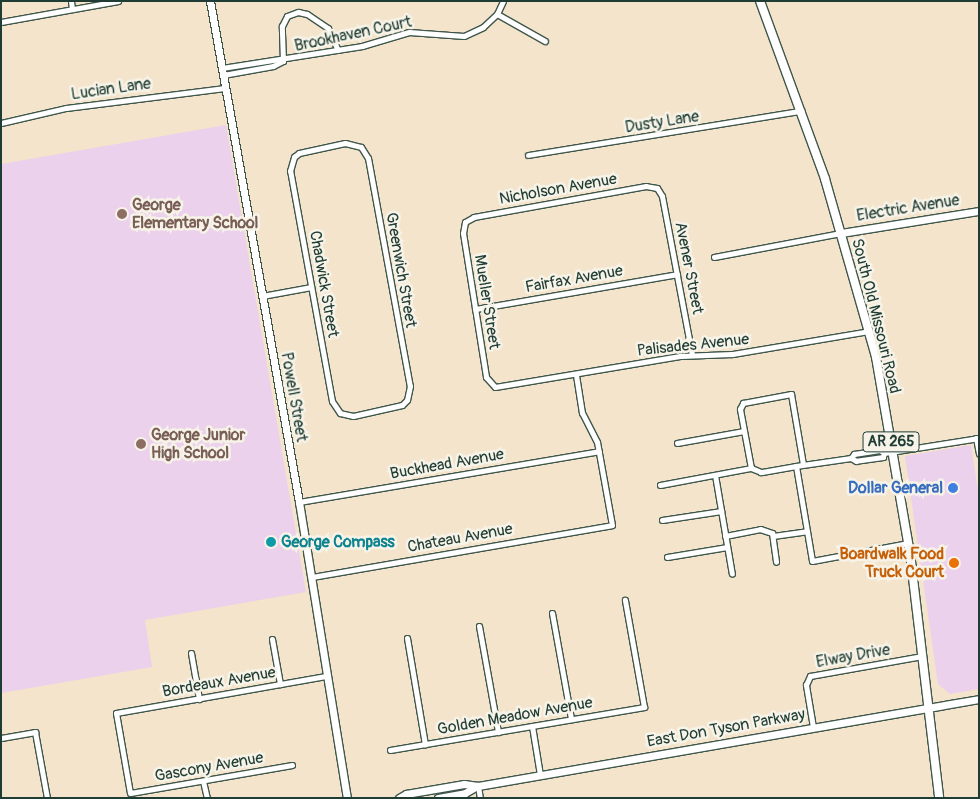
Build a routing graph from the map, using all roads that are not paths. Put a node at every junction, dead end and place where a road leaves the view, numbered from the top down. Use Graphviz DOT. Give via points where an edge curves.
graph roads {
  1 [pos="71,1"];
  2 [pos="118,1"];
  3 [pos="210,1"];
  4 [pos="503,1"];
  5 [pos="760,1"];
  6 [pos="72,9"];
  7 [pos="497,14"];
  8 [pos="1,22"];
  9 [pos="545,41"];
  10 [pos="338,50"];
  11 [pos="283,60"];
  12 [pos="223,72"];
  13 [pos="225,88"];
  14 [pos="800,111"];
  15 [pos="1,122"];
  16 [pos="361,147"];
  17 [pos="528,155"];
  18 [pos="657,188"];
  19 [pos="979,211"];
  20 [pos="465,222"];
  21 [pos="841,233"];
  22 [pos="714,257"];
  23 [pos="677,274"];
  24 [pos="311,287"];
  25 [pos="262,296"];
  26 [pos="475,309"];
  27 [pos="868,331"];
  28 [pos="692,355"];
  29 [pos="576,374"];
  30 [pos="490,385"];
  31 [pos="340,413"];
  32 [pos="744,431"];
  33 [pos="978,438"];
  34 [pos="677,443"];
  35 [pos="599,451"];
  36 [pos="893,451"];
  37 [pos="979,454"];
  38 [pos="803,464"];
  39 [pos="796,466"];
  40 [pos="751,468"];
  41 [pos="715,475"];
  42 [pos="660,485"];
  43 [pos="299,502"];
  44 [pos="721,511"];
  45 [pos="662,520"];
  46 [pos="806,531"];
  47 [pos="725,536"];
  48 [pos="773,536"];
  49 [pos="908,543"];
  50 [pos="727,547"];
  51 [pos="667,557"];
  52 [pos="776,562"];
  53 [pos="732,574"];
  54 [pos="312,577"];
  55 [pos="625,600"];
  56 [pos="552,613"];
  57 [pos="479,626"];
  58 [pos="272,638"];
  59 [pos="407,638"];
  60 [pos="191,653"];
  61 [pos="922,656"];
  62 [pos="326,676"];
  63 [pos="280,684"];
  64 [pos="199,699"];
  65 [pos="979,699"];
  66 [pos="929,707"];
  67 [pos="571,719"];
  68 [pos="532,726"];
  69 [pos="813,727"];
  70 [pos="498,732"];
  71 [pos="1,738"];
  72 [pos="425,744"];
  73 [pos="390,750"];
  74 [pos="292,765"];
  75 [pos="540,775"];
  76 [pos="204,781"];
  77 [pos="478,786"];
  78 [pos="130,793"];
  79 [pos="46,798"];
  80 [pos="206,798"];
  81 [pos="347,798"];
  82 [pos="399,798"];
  83 [pos="438,798"];
  84 [pos="480,798"];
  85 [pos="939,798"];
  1 -- 6 [label="street"];
  2 -- 6 [label="street"];
  3 -- 12 [label="street, Powell Street"];
  4 -- 7 [label="street, Brookhaven Court"];
  5 -- 14 [label="main road, South Old Missouri Road / AR 265"];
  6 -- 8 [label="street"];
  7 -- 9 [label="street"];
  7 -- 10 [label="street, Brookhaven Court" via="483,28 464,36 408,32"];
  10 -- 11 [label="street, Brookhaven Court"];
  10 -- 11 [label="street" via="328,28 298,12 287,16 282,26"];
  11 -- 12 [label="street, Brookhaven Court"];
  12 -- 13 [label="street, Powell Street"];
  13 -- 15 [label="street, Lucian Lane" via="66,108"];
  13 -- 25 [label="street, Powell Street"];
  14 -- 17 [label="street, Dusty Lane"];
  14 -- 21 [label="main road, South Old Missouri Road / AR 265"];
  16 -- 24 [label="street, Chadwick Street" via="345,143 307,150 294,157 290,171"];
  16 -- 31 [label="street, Greenwich Street" via="368,158 410,386 407,400 394,409 353,416"];
  18 -- 20 [label="street, Nicholson Avenue" via="646,186 482,215"];
  18 -- 23 [label="street, Avener Street" via="662,196"];
  19 -- 21 [label="street, Electric Avenue"];
  20 -- 26 [label="street, Mueller Street" via="463,233"];
  21 -- 22 [label="street"];
  21 -- 27 [label="main road, South Old Missouri Road / AR 265"];
  23 -- 26 [label="street, Fairfax Avenue"];
  23 -- 28 [label="street, Avener Street"];
  24 -- 25 [label="street"];
  24 -- 31 [label="street, Chadwick Street" via="332,402"];
  25 -- 43 [label="street, Powell Street"];
  26 -- 30 [label="street, Mueller Street"];
  27 -- 28 [label="street, Palisades Avenue" via="732,354"];
  27 -- 36 [label="main road, South Old Missouri Road / AR 265"];
  28 -- 29 [label="street, Palisades Avenue"];
  29 -- 30 [label="street, Palisades Avenue" via="500,387"];
  29 -- 35 [label="street" via="582,413"];
  32 -- 34 [label="street"];
  32 -- 38 [label="street" via="742,404 790,393"];
  32 -- 40 [label="street"];
  33 -- 36 [label="street"];
  33 -- 37 [label="street"];
  35 -- 43 [label="street, Buckhead Avenue"];
  35 -- 54 [label="street, Chateau Avenue" via="612,525"];
  36 -- 38 [label="street" via="880,450 854,454 851,458"];
  36 -- 49 [label="main road, South Old Missouri Road / AR 265"];
  38 -- 39 [label="street"];
  39 -- 40 [label="street" via="761,472"];
  39 -- 46 [label="street"];
  40 -- 41 [label="street"];
  41 -- 42 [label="street"];
  41 -- 44 [label="street"];
  43 -- 54 [label="street, Powell Street"];
  44 -- 45 [label="street"];
  44 -- 47 [label="street"];
  46 -- 48 [label="street"];
  46 -- 49 [label="street" via="812,561"];
  47 -- 48 [label="street" via="760,529"];
  47 -- 50 [label="street"];
  48 -- 52 [label="street"];
  49 -- 61 [label="main road, South Old Missouri Road / AR 265"];
  50 -- 51 [label="street"];
  50 -- 53 [label="street"];
  54 -- 62 [label="street, Powell Street"];
  55 -- 67 [label="street, Golden Meadow Avenue" via="644,707"];
  56 -- 67 [label="street"];
  57 -- 70 [label="street"];
  58 -- 63 [label="street"];
  59 -- 72 [label="street"];
  60 -- 64 [label="street"];
  61 -- 66 [label="main road, South Old Missouri Road / AR 265"];
  61 -- 69 [label="street, Elway Drive" via="810,676 806,685"];
  62 -- 63 [label="street, Bordeaux Avenue"];
  62 -- 81 [label="street, Powell Street"];
  63 -- 64 [label="street, Bordeaux Avenue"];
  64 -- 78 [label="street, Bordeaux Avenue" via="116,713"];
  65 -- 66 [label="street, East Don Tyson Parkway"];
  66 -- 69 [label="street, East Don Tyson Parkway"];
  66 -- 85 [label="main road, South Old Missouri Road / AR 265"];
  67 -- 68 [label="street, Golden Meadow Avenue"];
  68 -- 70 [label="street, Golden Meadow Avenue"];
  68 -- 75 [label="street"];
  69 -- 75 [label="street, East Don Tyson Parkway"];
  70 -- 72 [label="street, Golden Meadow Avenue"];
  71 -- 79 [label="street" via="35,732"];
  72 -- 73 [label="street, Golden Meadow Avenue"];
  74 -- 76 [label="street, Gascony Avenue"];
  75 -- 77 [label="street, East Don Tyson Parkway"];
  76 -- 78 [label="street, Gascony Avenue"];
  76 -- 80 [label="street"];
  77 -- 82 [label="street, East Don Tyson Parkway" via="464,784"];
  77 -- 83 [label="street, East Don Tyson Parkway" via="465,793"];
  77 -- 84 [label="street"];
}
